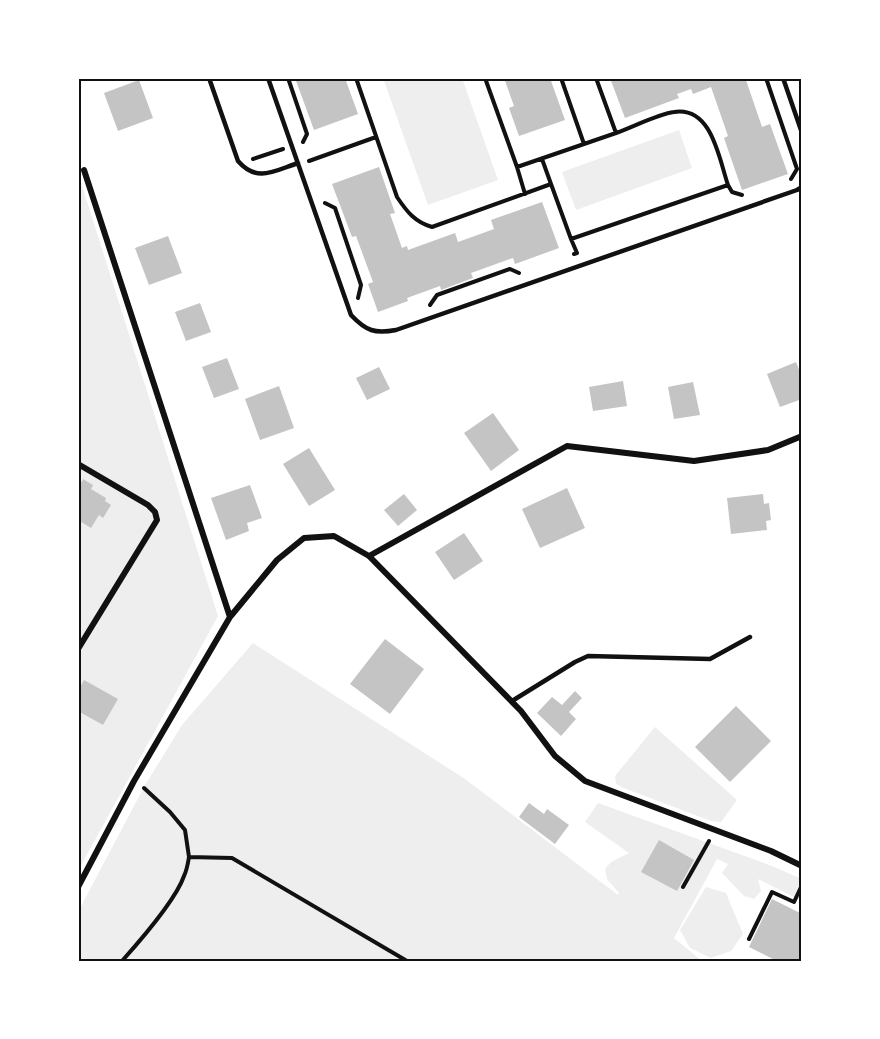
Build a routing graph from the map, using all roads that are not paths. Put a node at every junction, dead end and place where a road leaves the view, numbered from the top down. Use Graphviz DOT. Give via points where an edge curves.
graph roads {
  1 [pos="209,78"];
  2 [pos="268,78"];
  3 [pos="783,78"];
  4 [pos="802,133"];
  5 [pos="298,164"];
  6 [pos="84,170"];
  7 [pos="802,187"];
  8 [pos="802,436"];
  9 [pos="78,465"];
  10 [pos="369,556"];
  11 [pos="230,617"];
  12 [pos="750,637"];
  13 [pos="78,649"];
  14 [pos="512,701"];
  15 [pos="802,866"];
  16 [pos="78,887"];
  1 -- 5 [label="lane" via="240,164 247,171 267,174"];
  2 -- 5 [label="lane"];
  3 -- 4 [label="lane"];
  5 -- 7 [label="lane" via="351,315 370,330 382,333"];
  6 -- 11 [label="street"];
  8 -- 10 [label="street" via="768,450 694,461 567,446"];
  9 -- 13 [label="street" via="148,505 157,520"];
  10 -- 11 [label="street" via="334,536 304,538 277,560"];
  10 -- 14 [label="street"];
  11 -- 16 [label="street" via="134,781"];
  12 -- 14 [label="lane" via="710,659 588,656"];
  14 -- 15 [label="street" via="555,756 585,781"];
}
